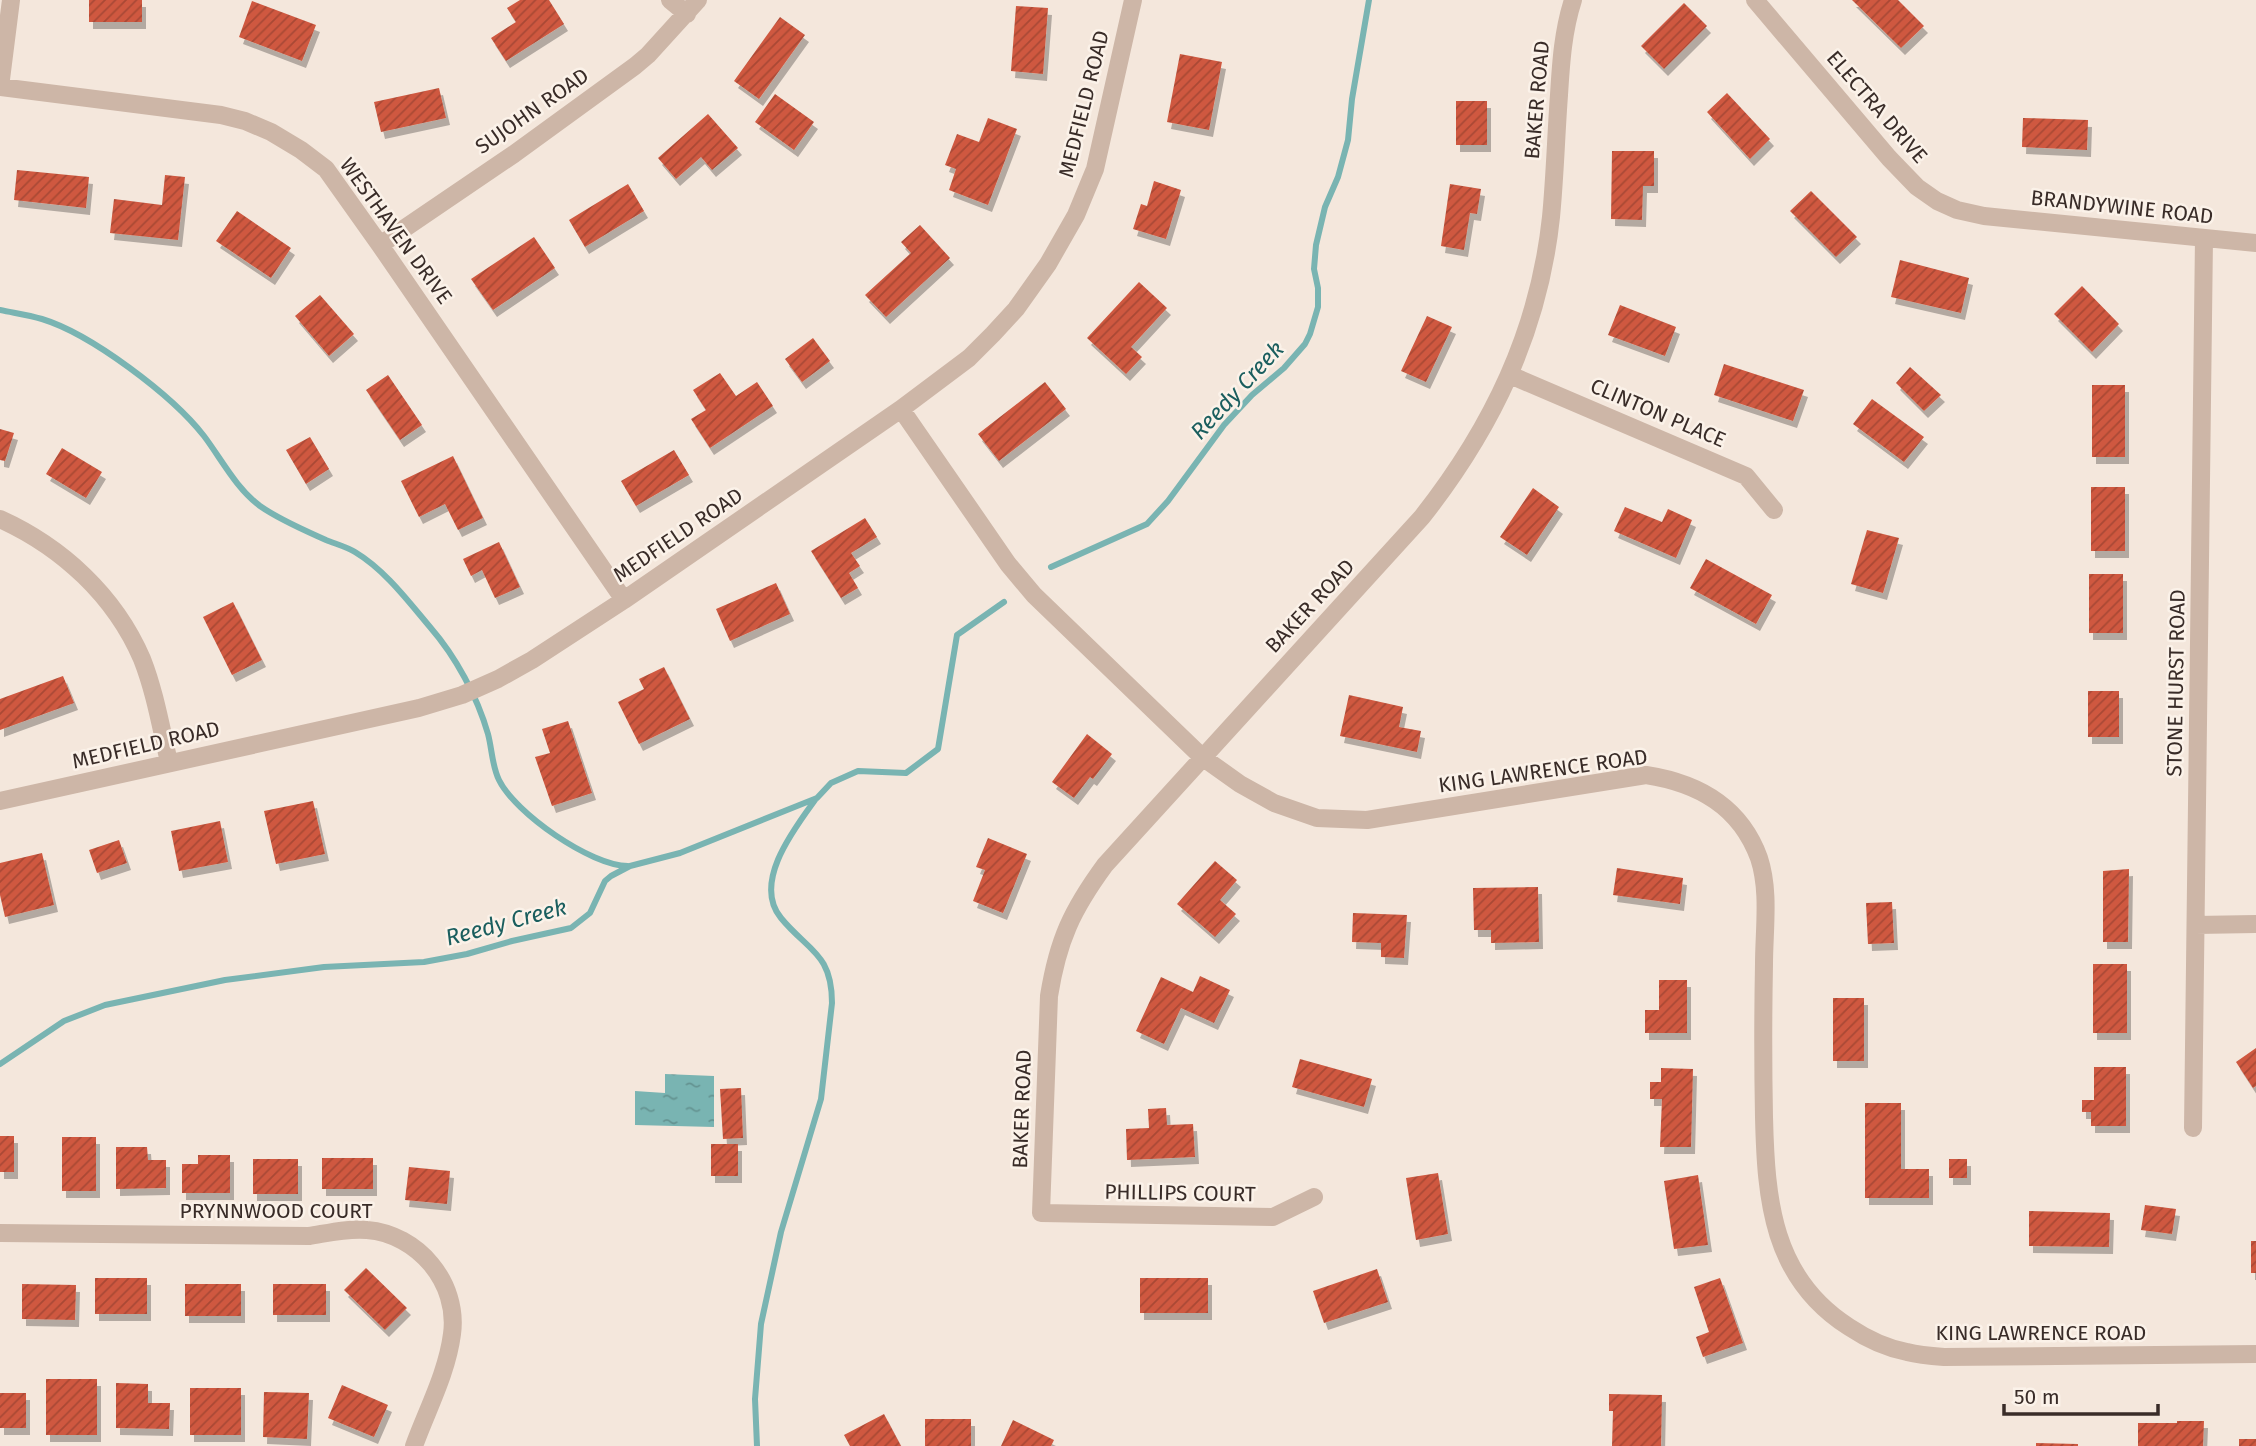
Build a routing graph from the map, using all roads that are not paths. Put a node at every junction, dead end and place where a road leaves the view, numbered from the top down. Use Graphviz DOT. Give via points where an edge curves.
graph roads {
  1 [pos="11,0"];
  2 [pos="670,0"];
  3 [pos="1133,0"];
  4 [pos="1573,0"];
  5 [pos="1755,0"];
  6 [pos="692,7"];
  7 [pos="0,87"];
  8 [pos="1984,216"];
  9 [pos="2204,238"];
  10 [pos="2256,243"];
  11 [pos="380,245"];
  12 [pos="1510,375"];
  13 [pos="901,409"];
  14 [pos="1774,510"];
  15 [pos="0,520"];
  16 [pos="624,600"];
  17 [pos="1202,757"];
  18 [pos="169,762"];
  19 [pos="0,801"];
  20 [pos="2196,925"];
  21 [pos="2256,925"];
  22 [pos="2193,1128"];
  23 [pos="1314,1197"];
  24 [pos="1041,1213"];
  25 [pos="0,1233"];
  26 [pos="2256,1354"];
  27 [pos="414,1446"];
  1 -- 7 [label="street"];
  2 -- 6 [label="street"];
  3 -- 13 [label="street, MEDFIELD ROAD" via="1095,169 1076,215 1016,309 969,358"];
  4 -- 12 [label="street, BAKER ROAD" via="1562,45 1544,260"];
  5 -- 8 [label="street, ELECTRA DRIVE" via="1917,187 1947,206"];
  6 -- 11 [label="street, SUJOHN ROAD" via="635,66"];
  7 -- 11 [label="street, WESTHAVEN DRIVE" via="221,114 245,121 271,132 326,169"];
  8 -- 9 [label="street, BRANDYWINE ROAD"];
  9 -- 10 [label="street, BRANDYWINE ROAD"];
  9 -- 20 [label="street, STONE HURST ROAD"];
  11 -- 16 [label="street, WESTHAVEN DRIVE"];
  12 -- 14 [label="street, CLINTON PLACE" via="1746,476"];
  12 -- 17 [label="street, BAKER ROAD" via="1465,459 1429,507"];
  13 -- 16 [label="street, MEDFIELD ROAD"];
  13 -- 17 [label="street, KING LAWRENCE ROAD" via="1034,595"];
  15 -- 18 [label="street" via="47,545 113,606 142,660"];
  16 -- 18 [label="street, MEDFIELD ROAD" via="532,660 462,695"];
  17 -- 24 [label="street, BAKER ROAD" via="1105,865 1072,915 1061,941 1049,996"];
  17 -- 26 [label="street, KING LAWRENCE ROAD" via="1274,803 1331,820 1367,820 1646,775 1709,795 1747,835 1759,858 1764,890 1767,1189 1781,1245 1818,1304 1865,1338 1907,1353 1944,1357"];
  18 -- 19 [label="street, MEDFIELD ROAD"];
  20 -- 21 [label="street"];
  20 -- 22 [label="street, STONE HURST ROAD"];
  23 -- 24 [label="street, PHILLIPS COURT" via="1273,1217"];
  25 -- 27 [label="street, PRYNNWOOD COURT" via="309,1236 353,1229 391,1235 432,1265 448,1290 454,1315 443,1371"];
}
